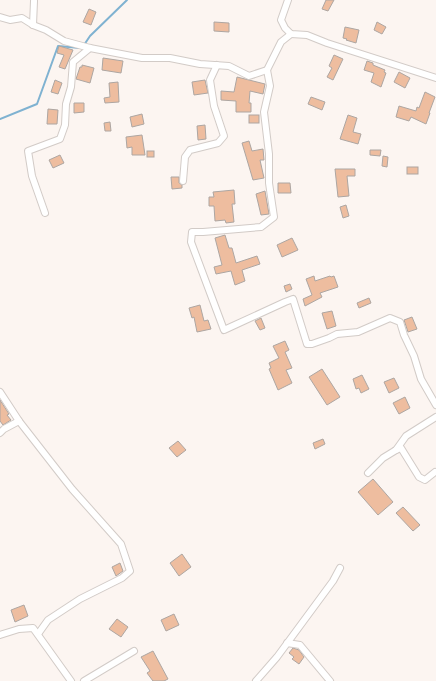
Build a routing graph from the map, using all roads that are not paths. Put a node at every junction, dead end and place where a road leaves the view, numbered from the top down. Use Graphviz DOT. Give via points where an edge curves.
graph roads {
  1 [pos="288,0"];
  2 [pos="34,1"];
  3 [pos="0,17"];
  4 [pos="33,25"];
  5 [pos="291,34"];
  6 [pos="90,48"];
  7 [pos="217,65"];
  8 [pos="267,70"];
  9 [pos="436,78"];
  10 [pos="183,181"];
  11 [pos="45,213"];
  12 [pos="0,392"];
  13 [pos="436,405"];
  14 [pos="436,417"];
  15 [pos="19,421"];
  16 [pos="0,433"];
  17 [pos="396,450"];
  18 [pos="435,472"];
  19 [pos="368,473"];
  20 [pos="340,568"];
  21 [pos="38,634"];
  22 [pos="0,635"];
  23 [pos="287,643"];
  24 [pos="134,650"];
  25 [pos="71,681"];
  26 [pos="84,681"];
  27 [pos="256,681"];
  28 [pos="330,681"];
  1 -- 5 [label="street" via="281,20"];
  2 -- 4 [label="street"];
  3 -- 4 [label="street" via="10,20 22,18"];
  4 -- 6 [label="street" via="64,41"];
  5 -- 8 [label="street" via="281,42"];
  5 -- 9 [label="street" via="307,35"];
  6 -- 7 [label="street" via="142,58 170,58"];
  6 -- 11 [label="street" via="73,62 71,87 66,104 66,125 60,139 28,151 32,176"];
  7 -- 8 [label="street" via="229,66 249,76"];
  7 -- 10 [label="street" via="210,80 214,106 224,136 218,143 190,150 185,157"];
  8 -- 13 [label="street" via="270,86 264,112 274,217 261,226 192,232 191,242 224,330 293,299 307,344 337,334 358,332 390,318 400,322 421,379"];
  12 -- 15 [label="street"];
  14 -- 17 [label="street" via="406,436"];
  15 -- 16 [label="street"];
  15 -- 21 [label="street" via="72,489 121,544 130,571 48,620"];
  17 -- 18 [label="street" via="401,448 419,477 424,480"];
  17 -- 19 [label="street" via="383,458"];
  20 -- 23 [label="street"];
  21 -- 22 [label="street" via="33,628"];
  21 -- 25 [label="street"];
  23 -- 27 [label="street"];
  23 -- 28 [label="street" via="300,645"];
  24 -- 26 [label="street"];
}
